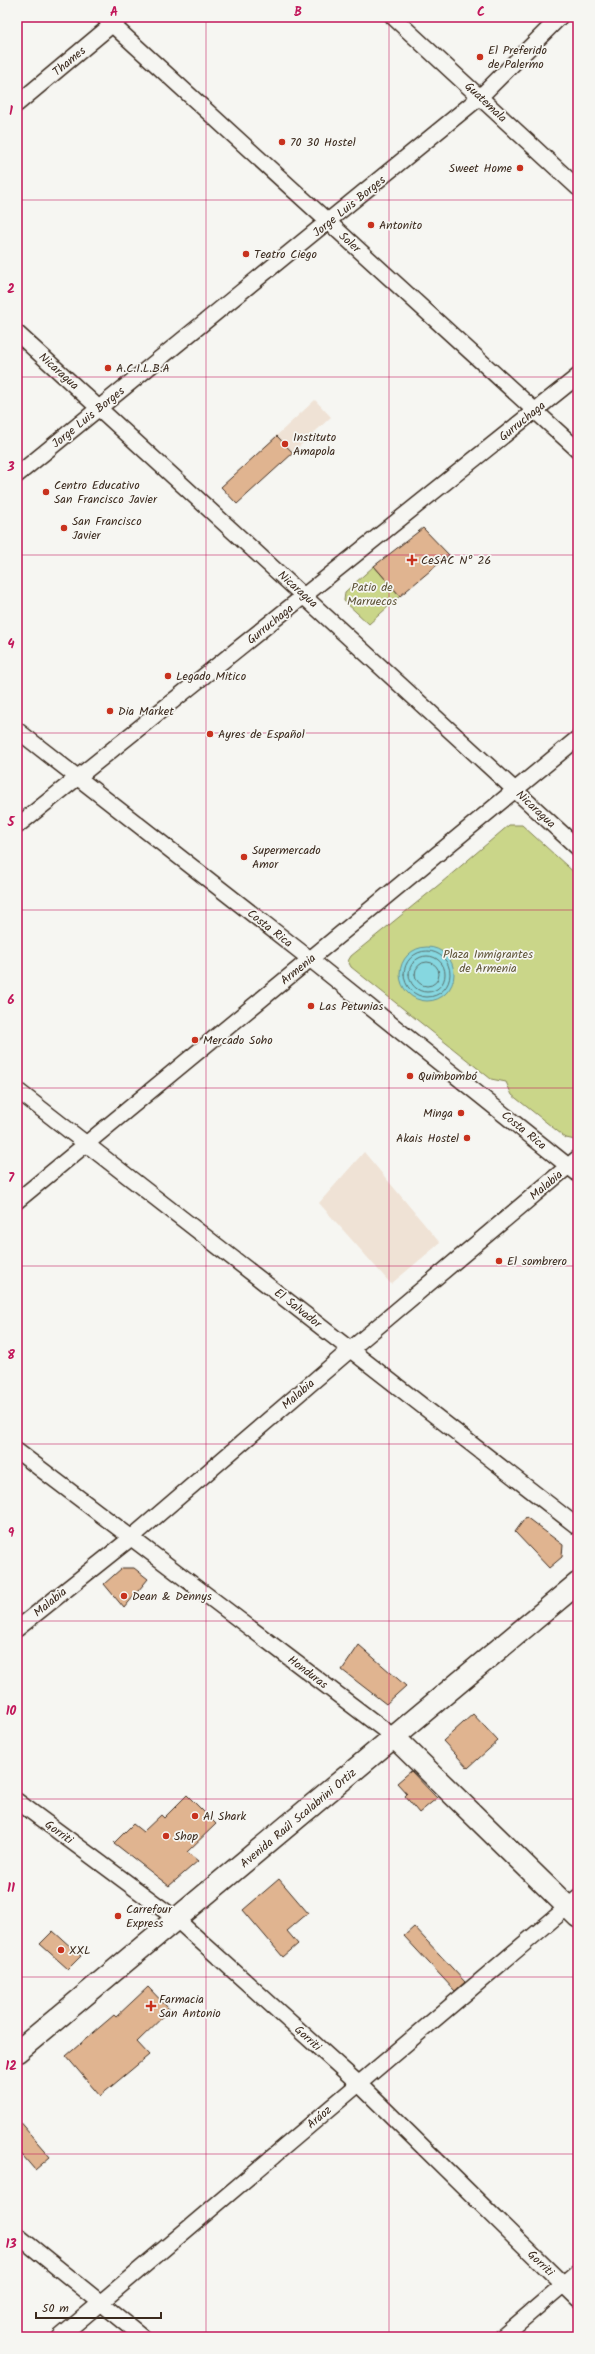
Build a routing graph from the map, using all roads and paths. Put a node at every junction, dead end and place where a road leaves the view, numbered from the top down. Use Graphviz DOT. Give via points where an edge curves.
graph roads {
  1 [pos="392,17"];
  2 [pos="560,17"];
  3 [pos="112,19"];
  4 [pos="480,97"];
  5 [pos="17,104"];
  6 [pos="578,188"];
  7 [pos="329,222"];
  8 [pos="17,333"];
  9 [pos="578,376"];
  10 [pos="99,408"];
  11 [pos="536,411"];
  12 [pos="578,450"];
  13 [pos="17,475"];
  14 [pos="305,595"];
  15 [pos="17,730"];
  16 [pos="578,738"];
  17 [pos="78,778"];
  18 [pos="515,790"];
  19 [pos="17,826"];
  20 [pos="578,848"];
  21 [pos="310,960"];
  22 [pos="17,1090"];
  23 [pos="86,1144"];
  24 [pos="575,1166"];
  25 [pos="17,1201"];
  26 [pos="351,1349"];
  27 [pos="17,1451"];
  28 [pos="578,1527"];
  29 [pos="131,1538"];
  30 [pos="578,1583"];
  31 [pos="17,1629"];
  32 [pos="395,1738"];
  33 [pos="17,1801"];
  34 [pos="574,1907"];
  35 [pos="176,1919"];
  36 [pos="17,2052"];
  37 [pos="359,2084"];
  38 [pos="17,2235"];
  39 [pos="578,2272"];
  40 [pos="563,2285"];
  41 [pos="578,2299"];
  42 [pos="100,2302"];
  43 [pos="60,2337"];
  44 [pos="143,2337"];
  45 [pos="502,2337"];
  1 -- 4 [label="street, Guatemala"];
  2 -- 4 [label="street, Jorge Luis Borges"];
  3 -- 5 [label="street, Thames"];
  3 -- 7 [label="street, Soler"];
  4 -- 6 [label="street, Guatemala"];
  4 -- 7 [label="street, Jorge Luis Borges"];
  7 -- 10 [label="street, Jorge Luis Borges"];
  7 -- 11 [label="street, Soler"];
  8 -- 10 [label="street, Nicaragua"];
  9 -- 11 [label="street, Gurruchaga"];
  10 -- 13 [label="street, Jorge Luis Borges"];
  10 -- 14 [label="street, Nicaragua"];
  11 -- 12 [label="street, Soler"];
  11 -- 14 [label="street, Gurruchaga"];
  14 -- 17 [label="street, Gurruchaga"];
  14 -- 18 [label="street, Nicaragua"];
  15 -- 17 [label="street, Costa Rica"];
  16 -- 18 [label="street, Armenia"];
  17 -- 19 [label="street, Gurruchaga"];
  17 -- 21 [label="street, Costa Rica"];
  18 -- 20 [label="street, Nicaragua"];
  18 -- 21 [label="street, Armenia"];
  21 -- 23 [label="street, Armenia"];
  21 -- 24 [label="street, Costa Rica"];
  22 -- 23 [label="street, El Salvador"];
  23 -- 25 [label="street, Armenia"];
  23 -- 26 [label="street, El Salvador"];
  24 -- 26 [label="street, Malabia"];
  26 -- 28 [label="street, El Salvador"];
  26 -- 29 [label="street, Malabia"];
  27 -- 29 [label="street, Honduras"];
  29 -- 31 [label="street, Malabia"];
  29 -- 32 [label="street, Honduras"];
  30 -- 32 [label="main road, Avenida Raúl Scalabrini Ortiz"];
  32 -- 34 [label="main road, Honduras"];
  32 -- 35 [label="main road, Avenida Raúl Scalabrini Ortiz"];
  33 -- 35 [label="street, Gorriti"];
  34 -- 37 [label="street, Aráoz"];
  35 -- 36 [label="main road, Avenida Raúl Scalabrini Ortiz"];
  35 -- 37 [label="street, Gorriti"];
  37 -- 40 [label="street, Gorriti"];
  37 -- 42 [label="street, Aráoz"];
  38 -- 42 [label="street"];
  39 -- 40 [label="street"];
  40 -- 41 [label="street, Gorriti"];
  40 -- 45 [label="street"];
  42 -- 43 [label="street, Aráoz"];
  42 -- 44 [label="street"];
}
